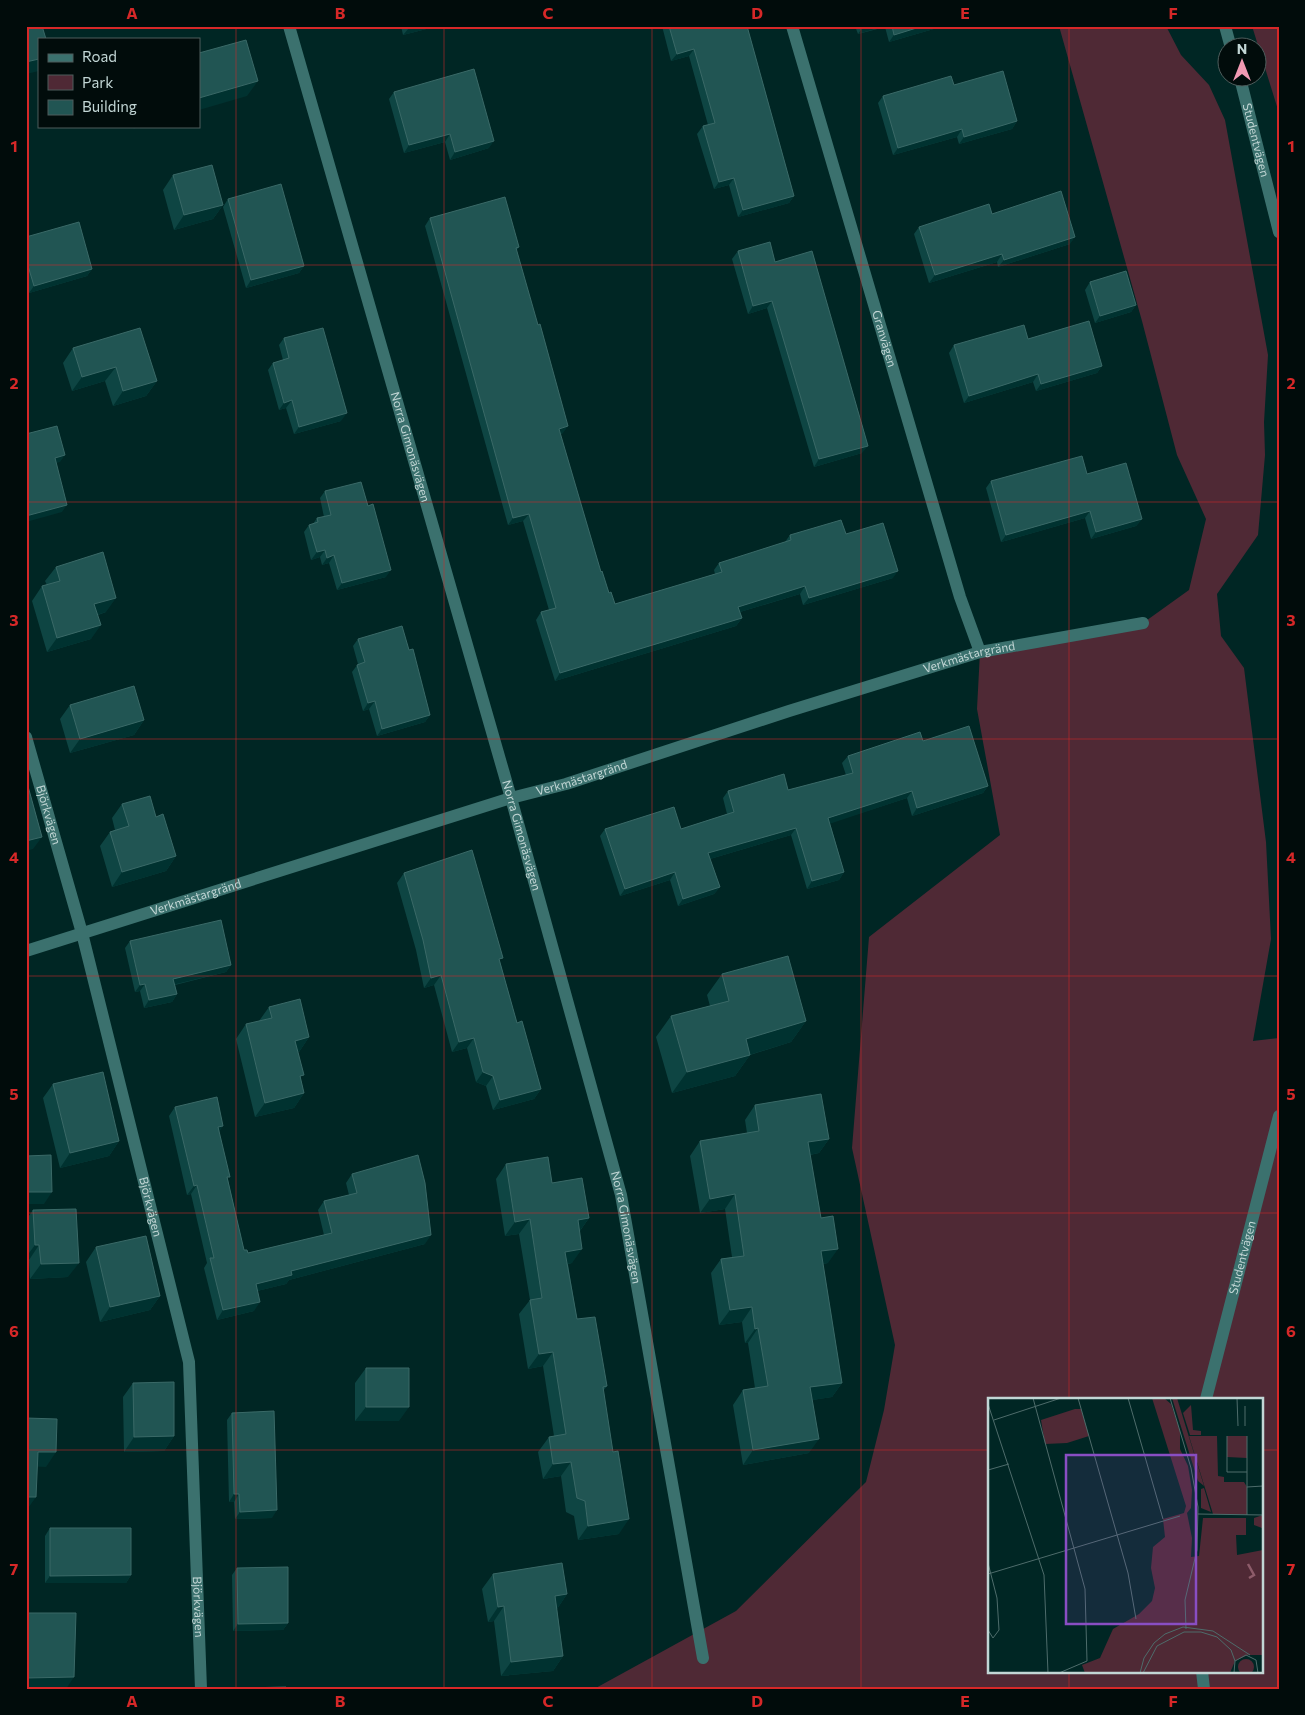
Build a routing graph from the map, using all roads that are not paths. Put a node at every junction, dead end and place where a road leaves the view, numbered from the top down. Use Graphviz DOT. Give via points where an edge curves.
graph roads {
  1 [pos="289,26"];
  2 [pos="792,26"];
  3 [pos="1243,88"];
  4 [pos="1279,232"];
  5 [pos="1143,623"];
  6 [pos="980,652"];
  7 [pos="26,737"];
  8 [pos="511,798"];
  9 [pos="82,933"];
  10 [pos="26,951"];
  11 [pos="1279,1116"];
  12 [pos="1206,1398"];
  13 [pos="703,1658"];
  14 [pos="1202,1672"];
  15 [pos="201,1689"];
  16 [pos="1204,1689"];
  1 -- 8 [label="street, Norra Gimonäsvägen"];
  2 -- 6 [label="street, Granvägen" via="957,587"];
  3 -- 4 [label="street, Studentvägen"];
  5 -- 6 [label="street, Verkmästargränd"];
  6 -- 8 [label="street, Verkmästargränd" via="566,784"];
  7 -- 9 [label="street, Björkvägen"];
  8 -- 9 [label="street, Verkmästargränd"];
  8 -- 13 [label="street, Norra Gimonäsvägen" via="621,1195"];
  9 -- 10 [label="street, Verkmästargränd"];
  9 -- 15 [label="street, Björkvägen" via="189,1362"];
  11 -- 12 [label="street, Studentvägen"];
  14 -- 16 [label="street"];
}
